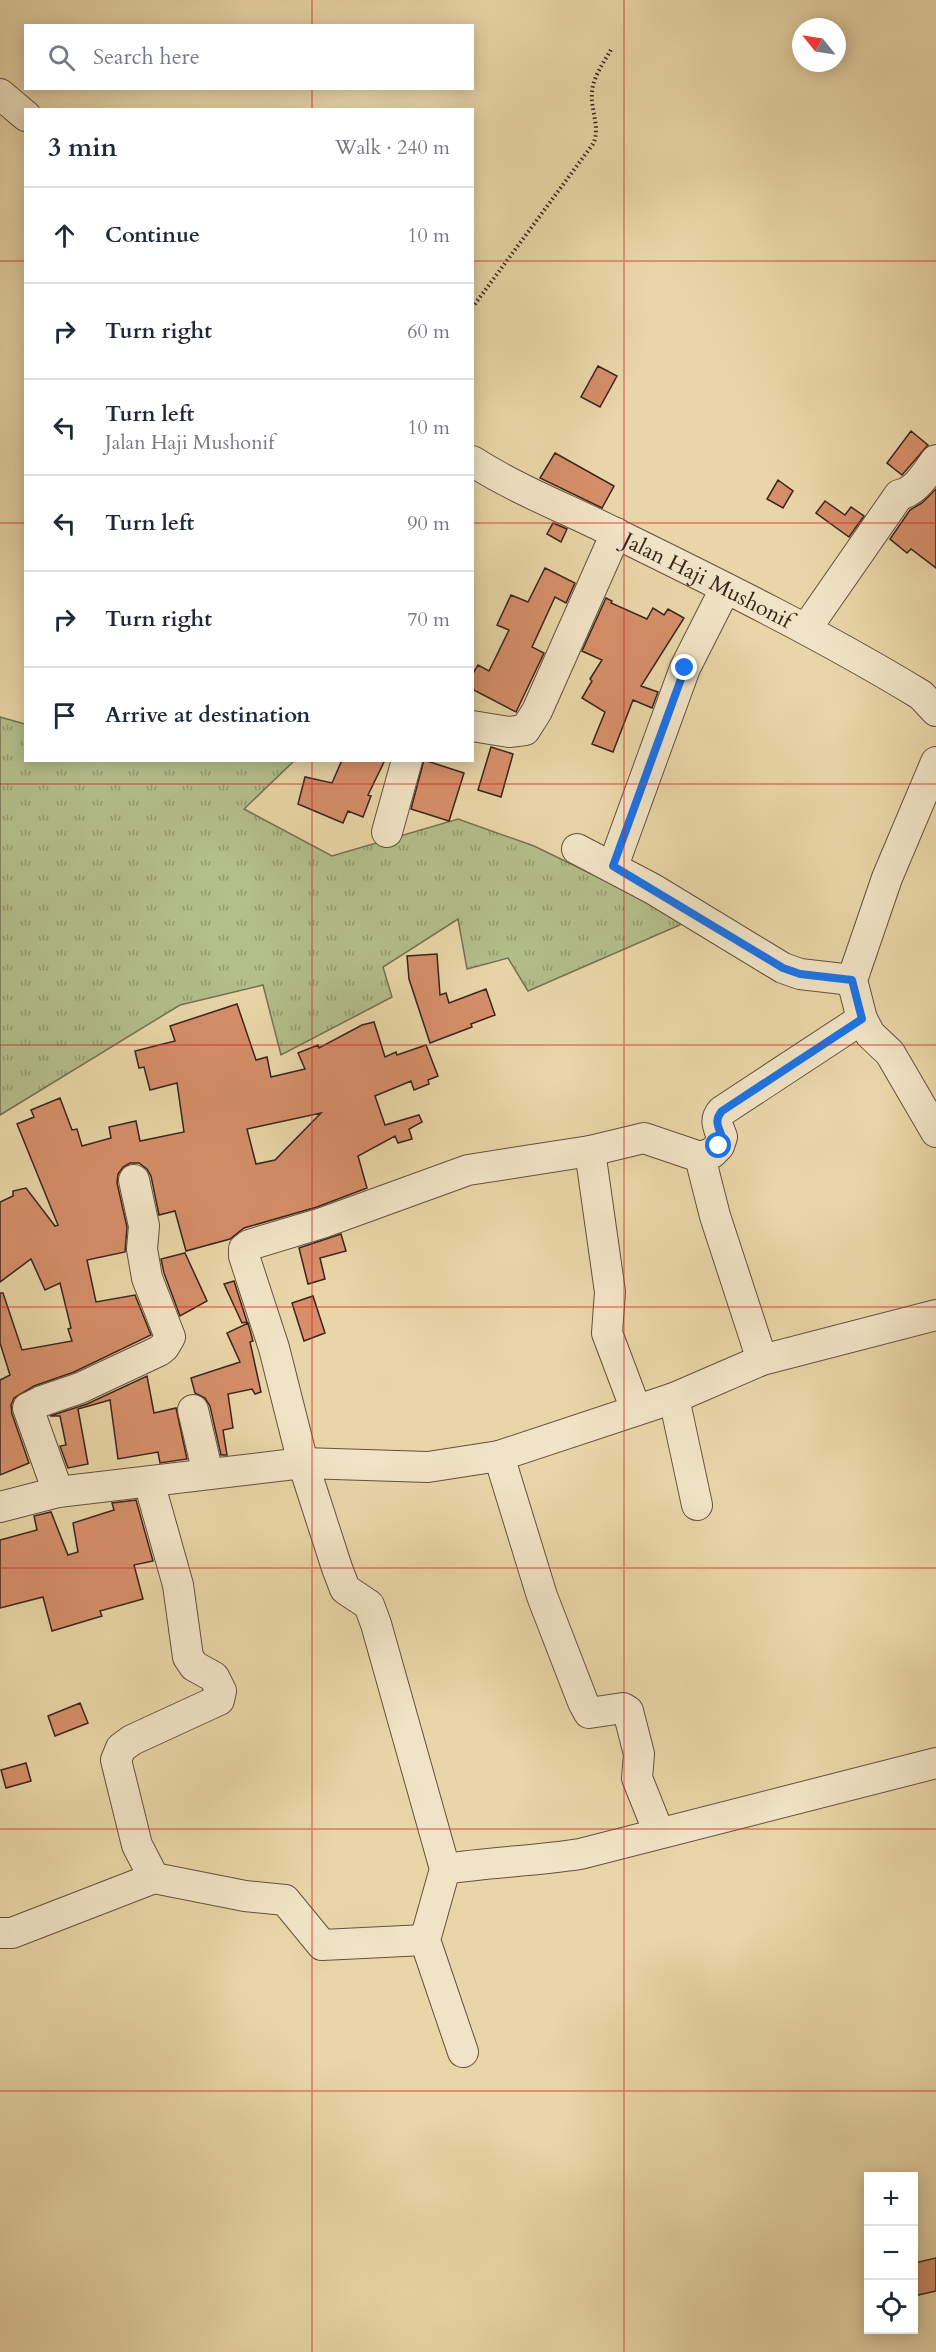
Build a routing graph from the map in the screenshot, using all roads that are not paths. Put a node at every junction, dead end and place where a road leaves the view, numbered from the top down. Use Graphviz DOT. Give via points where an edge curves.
graph roads {
  1 [pos="0,94"];
  2 [pos="24,114"];
  3 [pos="936,460"];
  4 [pos="474,462"];
  5 [pos="616,533"];
  6 [pos="725,589"];
  7 [pos="806,629"];
  8 [pos="936,711"];
  9 [pos="474,726"];
  10 [pos="406,762"];
  11 [pos="936,762"];
  12 [pos="387,832"];
  13 [pos="577,849"];
  14 [pos="613,866"];
  15 [pos="852,980"];
  16 [pos="862,1019"];
  17 [pos="936,1132"];
  18 [pos="590,1151"];
  19 [pos="700,1157"];
  20 [pos="134,1180"];
  21 [pos="936,1315"];
  22 [pos="762,1360"];
  23 [pos="674,1398"];
  24 [pos="193,1410"];
  25 [pos="636,1410"];
  26 [pos="499,1455"];
  27 [pos="303,1463"];
  28 [pos="208,1474"];
  29 [pos="149,1482"];
  30 [pos="57,1492"];
  31 [pos="697,1505"];
  32 [pos="0,1507"];
  33 [pos="936,1763"];
  34 [pos="660,1833"];
  35 [pos="445,1869"];
  36 [pos="154,1878"];
  37 [pos="0,1933"];
  38 [pos="425,1940"];
  39 [pos="463,2052"];
  1 -- 2 [label="street"];
  3 -- 7 [label="street" via="916,487 899,495"];
  4 -- 5 [label="street, Jalan Haji Mushonif" via="535,497"];
  5 -- 6 [label="street, Jalan Haji Mushonif"];
  5 -- 9 [label="street" via="525,730 509,732"];
  6 -- 7 [label="street, Jalan Haji Mushonif"];
  6 -- 14 [label="street" via="685,668"];
  7 -- 8 [label="street, Jalan Haji Mushonif" via="921,695"];
  10 -- 12 [label="street"];
  11 -- 15 [label="street" via="887,878"];
  13 -- 14 [label="street"];
  14 -- 15 [label="street" via="783,968"];
  15 -- 16 [label="street"];
  16 -- 17 [label="street" via="870,1034 890,1053"];
  16 -- 19 [label="street" via="722,1111 716,1124 722,1137 719,1146 712,1154"];
  18 -- 19 [label="street" via="644,1138"];
  18 -- 25 [label="street" via="610,1292 607,1333"];
  18 -- 27 [label="street" via="468,1170 244,1249"];
  19 -- 22 [label="street"];
  20 -- 30 [label="street" via="144,1226 142,1249 147,1278 170,1336 159,1351 28,1408"];
  21 -- 22 [label="street"];
  22 -- 23 [label="street"];
  23 -- 25 [label="street"];
  23 -- 31 [label="street"];
  24 -- 28 [label="street"];
  25 -- 26 [label="street"];
  26 -- 27 [label="street" via="428,1467"];
  26 -- 34 [label="street" via="542,1596 583,1702 589,1713 623,1708 628,1711 639,1754 636,1778"];
  27 -- 28 [label="street"];
  27 -- 35 [label="street" via="341,1581 345,1589 369,1605 376,1624"];
  28 -- 29 [label="street"];
  29 -- 30 [label="street"];
  29 -- 36 [label="street" via="178,1585 188,1657 194,1666 214,1677 221,1691 219,1700 132,1740 121,1748 116,1760 137,1845"];
  30 -- 32 [label="street"];
  33 -- 34 [label="street"];
  34 -- 35 [label="street" via="536,1862"];
  35 -- 38 [label="street"];
  36 -- 37 [label="street" via="12,1933"];
  36 -- 38 [label="street" via="285,1900 322,1945"];
  38 -- 39 [label="street"];
}
